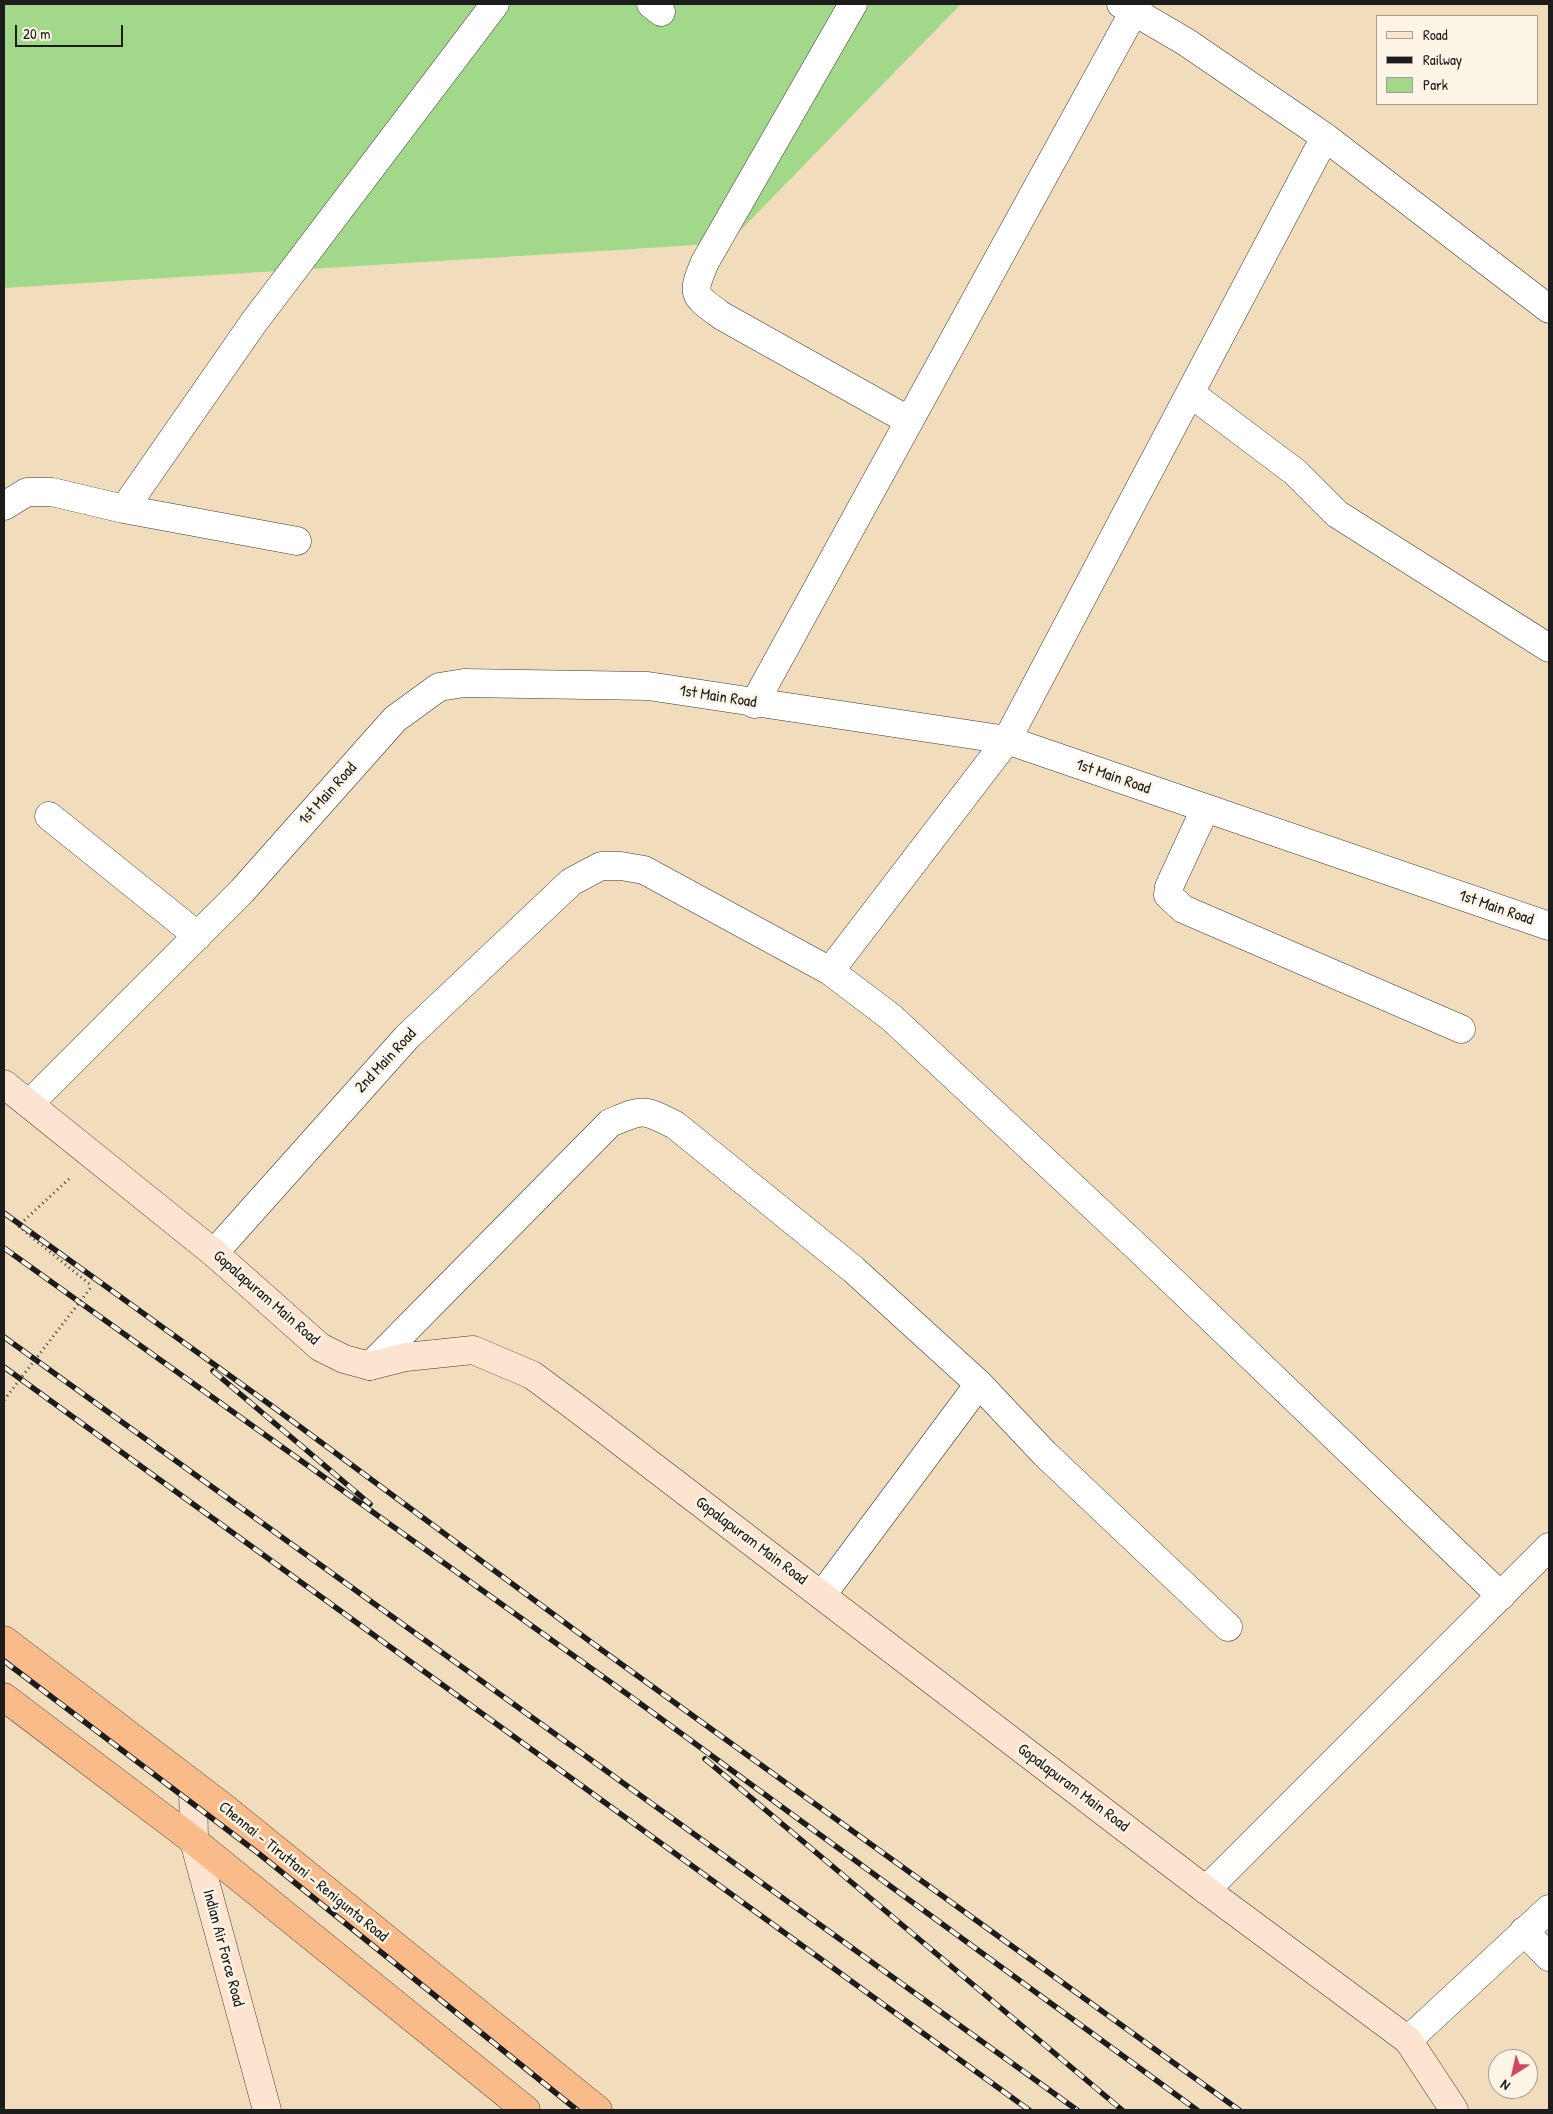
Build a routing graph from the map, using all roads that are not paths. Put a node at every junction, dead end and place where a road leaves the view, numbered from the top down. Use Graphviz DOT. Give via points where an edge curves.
graph roads {
  1 [pos="495,4"];
  2 [pos="853,4"];
  3 [pos="1131,6"];
  4 [pos="1325,137"];
  5 [pos="1549,309"];
  6 [pos="1190,393"];
  7 [pos="908,420"];
  8 [pos="4,506"];
  9 [pos="124,509"];
  10 [pos="296,541"];
  11 [pos="1549,648"];
  12 [pos="754,704"];
  13 [pos="1007,740"];
  14 [pos="1205,809"];
  15 [pos="49,816"];
  16 [pos="1549,926"];
  17 [pos="198,936"];
  18 [pos="830,971"];
  19 [pos="1461,1029"];
  20 [pos="4,1084"];
  21 [pos="29,1104"];
  22 [pos="214,1253"];
  23 [pos="370,1366"];
  24 [pos="979,1384"];
  25 [pos="1549,1547"];
  26 [pos="822,1595"];
  27 [pos="1501,1596"];
  28 [pos="1228,1627"];
  29 [pos="4,1640"];
  30 [pos="4,1697"];
  31 [pos="193,1784"];
  32 [pos="194,1841"];
  33 [pos="1206,1890"];
  34 [pos="1549,1909"];
  35 [pos="1524,1931"];
  36 [pos="1549,1957"];
  37 [pos="1408,2040"];
  38 [pos="267,2110"];
  39 [pos="526,2110"];
  40 [pos="598,2110"];
  41 [pos="1454,2110"];
  1 -- 9 [label="street" via="254,322"];
  2 -- 7 [label="street" via="705,262 696,284 697,295 722,316"];
  3 -- 4 [label="street"];
  3 -- 7 [label="street"];
  4 -- 5 [label="street"];
  4 -- 6 [label="street"];
  6 -- 11 [label="street" via="1296,472 1337,514"];
  6 -- 13 [label="street"];
  7 -- 12 [label="street"];
  8 -- 9 [label="street" via="27,492 52,492"];
  9 -- 10 [label="street"];
  12 -- 13 [label="street, 1st Main Road"];
  12 -- 17 [label="street, 1st Main Road" via="648,686 464,683 439,687 395,719"];
  13 -- 14 [label="street, 1st Main Road"];
  13 -- 18 [label="street"];
  14 -- 16 [label="street, 1st Main Road"];
  14 -- 19 [label="street" via="1169,888 1168,895 1174,902 1183,909"];
  15 -- 17 [label="street"];
  17 -- 21 [label="street, 1st Main Road"];
  18 -- 22 [label="street, 2nd Main Road" via="644,870 601,866 571,882 407,1037"];
  18 -- 27 [label="street, 2nd Main Road" via="900,1025"];
  20 -- 21 [label="street, Gopalapuram Main Road"];
  21 -- 22 [label="street, Gopalapuram Main Road"];
  22 -- 23 [label="street, Gopalapuram Main Road" via="320,1347 344,1359"];
  23 -- 24 [label="street" via="610,1123 638,1111 653,1114 675,1125 854,1270"];
  23 -- 26 [label="street, Gopalapuram Main Road" via="473,1350 532,1375"];
  24 -- 26 [label="street"];
  24 -- 28 [label="street" via="1045,1454"];
  25 -- 27 [label="street"];
  26 -- 33 [label="street, Gopalapuram Main Road"];
  27 -- 33 [label="street"];
  29 -- 31 [label="highway, Chennai - Tiruttani - Renigunta Road"];
  30 -- 32 [label="highway"];
  31 -- 32 [label="street, Indian Air Force Road"];
  31 -- 40 [label="highway, Chennai - Tiruttani - Renigunta Road"];
  32 -- 38 [label="street, Indian Air Force Road"];
  32 -- 39 [label="highway"];
  33 -- 37 [label="street, Gopalapuram Main Road"];
  34 -- 35 [label="street"];
  35 -- 36 [label="street"];
  35 -- 37 [label="street"];
  37 -- 41 [label="street, Gopalapuram Main Road"];
}
